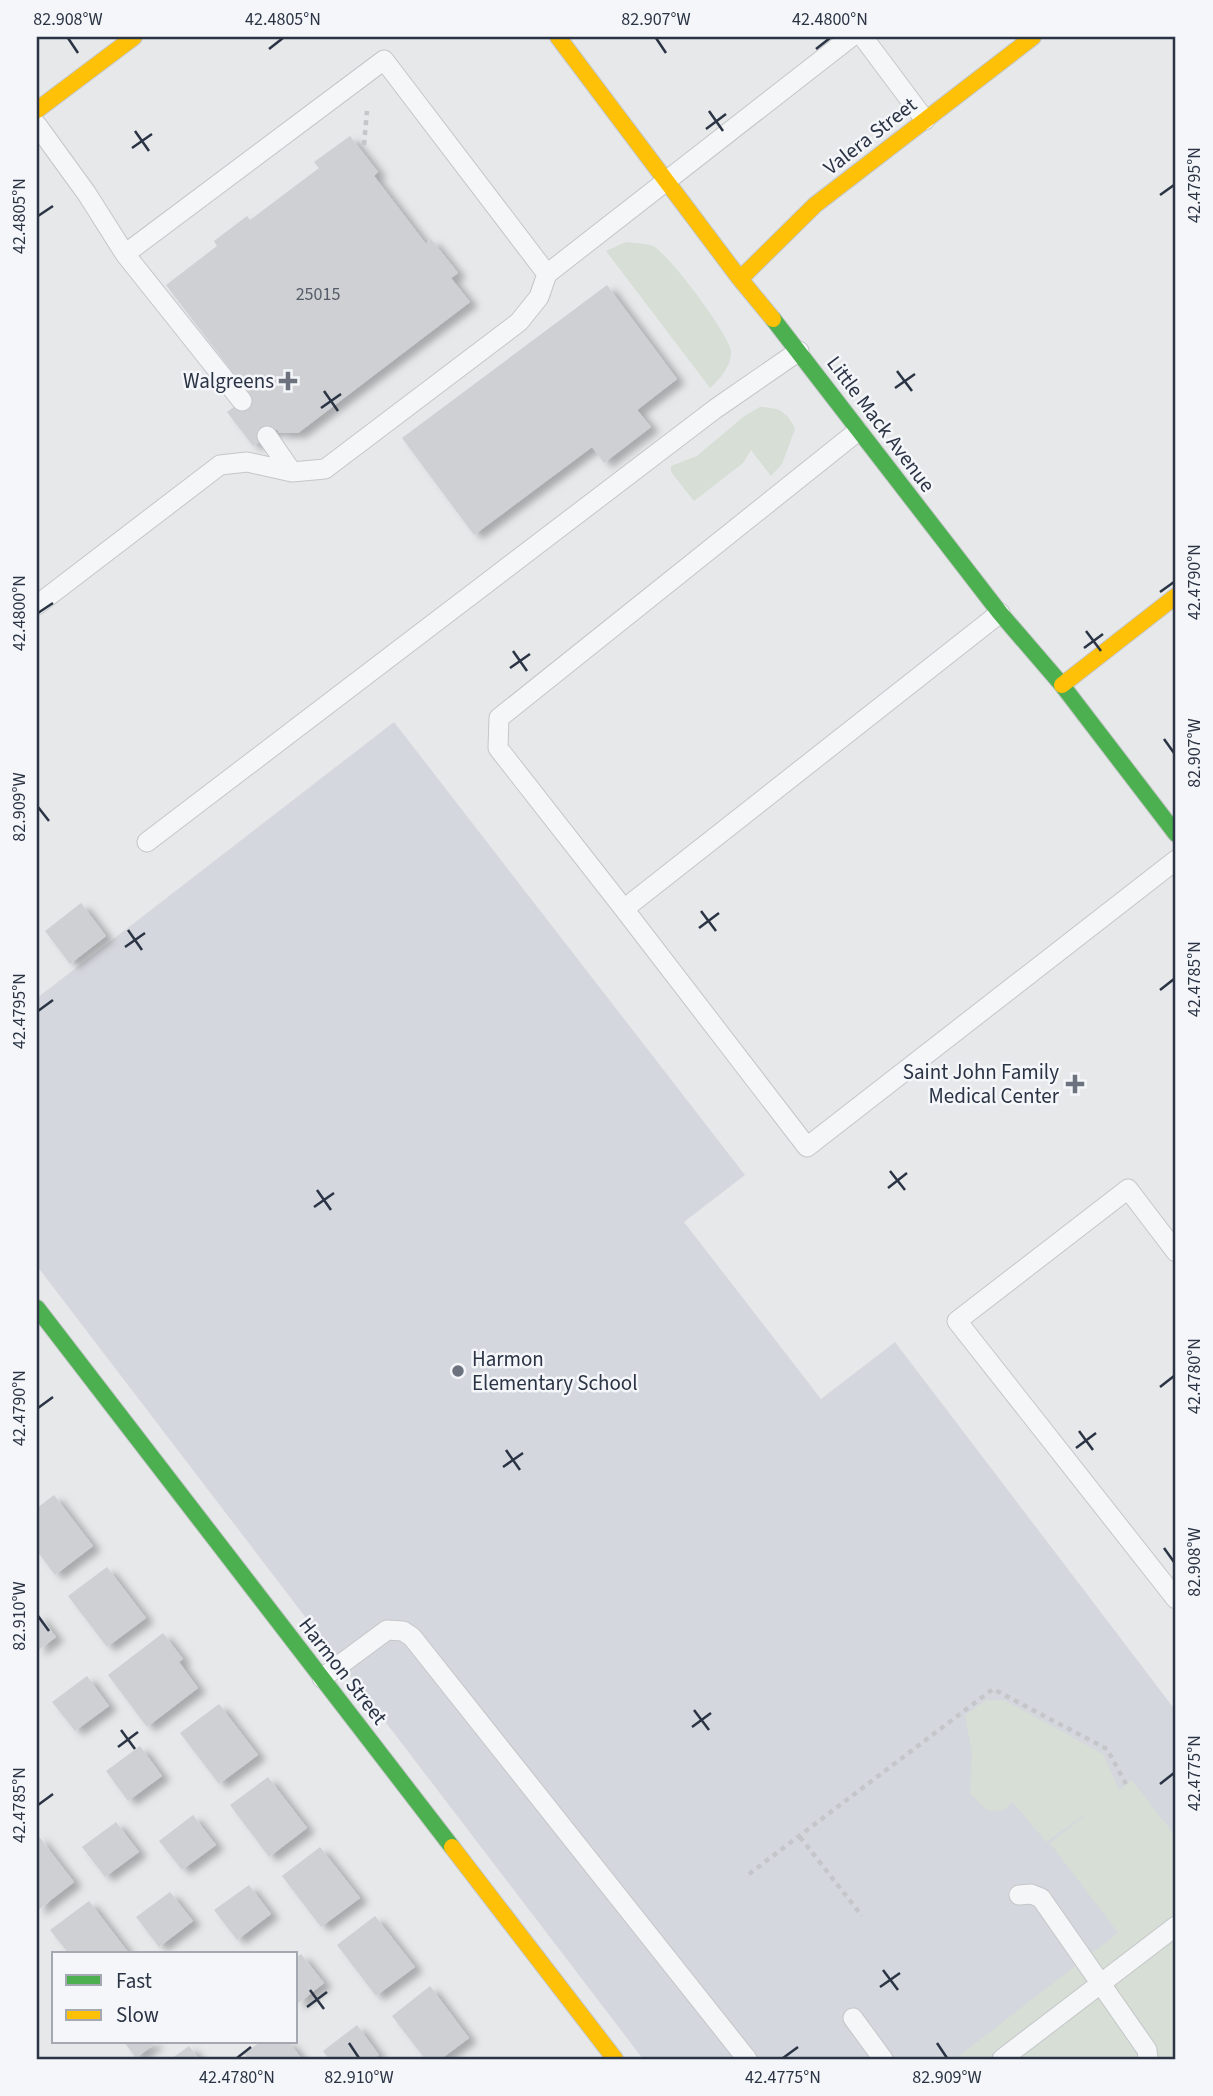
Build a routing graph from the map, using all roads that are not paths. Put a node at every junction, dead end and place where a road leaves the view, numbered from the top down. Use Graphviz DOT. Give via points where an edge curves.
graph roads {
  1 [pos="134,37"];
  2 [pos="851,37"];
  3 [pos="863,37"];
  4 [pos="1033,37"];
  5 [pos="564,39"];
  6 [pos="37,110"];
  7 [pos="925,120"];
  8 [pos="37,125"];
  9 [pos="666,182"];
  10 [pos="125,254"];
  11 [pos="547,274"];
  12 [pos="740,279"];
  13 [pos="799,351"];
  14 [pos="242,401"];
  15 [pos="858,431"];
  16 [pos="267,436"];
  17 [pos="292,472"];
  18 [pos="1176,596"];
  19 [pos="37,605"];
  20 [pos="1000,613"];
  21 [pos="1062,685"];
  22 [pos="1176,834"];
  23 [pos="147,842"];
  24 [pos="1176,860"];
  25 [pos="624,909"];
  26 [pos="1176,1252"];
  27 [pos="37,1308"];
  28 [pos="1176,1599"];
  29 [pos="322,1678"];
  30 [pos="1019,1895"];
  31 [pos="1176,1926"];
  32 [pos="1100,1985"];
  33 [pos="853,2018"];
  34 [pos="615,2059"];
  35 [pos="747,2059"];
  36 [pos="883,2059"];
  37 [pos="1002,2059"];
  38 [pos="1148,2059"];
  1 -- 6 [label="street"];
  2 -- 9 [label="lane"];
  3 -- 7 [label="lane"];
  4 -- 7 [label="street, Valera Street"];
  5 -- 9 [label="street, Little Mack Avenue"];
  7 -- 12 [label="street, Valera Street" via="815,205"];
  8 -- 10 [label="lane"];
  9 -- 11 [label="lane"];
  9 -- 12 [label="street, Little Mack Avenue"];
  10 -- 11 [label="lane" via="384,60"];
  10 -- 14 [label="lane"];
  11 -- 17 [label="lane" via="539,297 519,322 325,469"];
  12 -- 13 [label="street, Little Mack Avenue"];
  13 -- 15 [label="street, Little Mack Avenue"];
  13 -- 23 [label="lane" via="715,409"];
  15 -- 20 [label="street, Little Mack Avenue"];
  15 -- 25 [label="lane" via="499,719 498,748"];
  16 -- 17 [label="lane"];
  17 -- 19 [label="lane" via="247,462 220,465"];
  18 -- 21 [label="street"];
  20 -- 21 [label="street, Little Mack Avenue"];
  20 -- 25 [label="lane"];
  21 -- 22 [label="street, Little Mack Avenue"];
  24 -- 25 [label="lane" via="807,1147"];
  26 -- 28 [label="lane" via="1128,1189 957,1321"];
  27 -- 29 [label="street, Harmon Street"];
  29 -- 34 [label="street, Harmon Street"];
  29 -- 35 [label="lane" via="387,1630 412,1637"];
  30 -- 32 [label="lane" via="1041,1898"];
  31 -- 32 [label="lane"];
  32 -- 37 [label="lane"];
  32 -- 38 [label="lane" via="1147,2050"];
  33 -- 36 [label="lane"];
}
